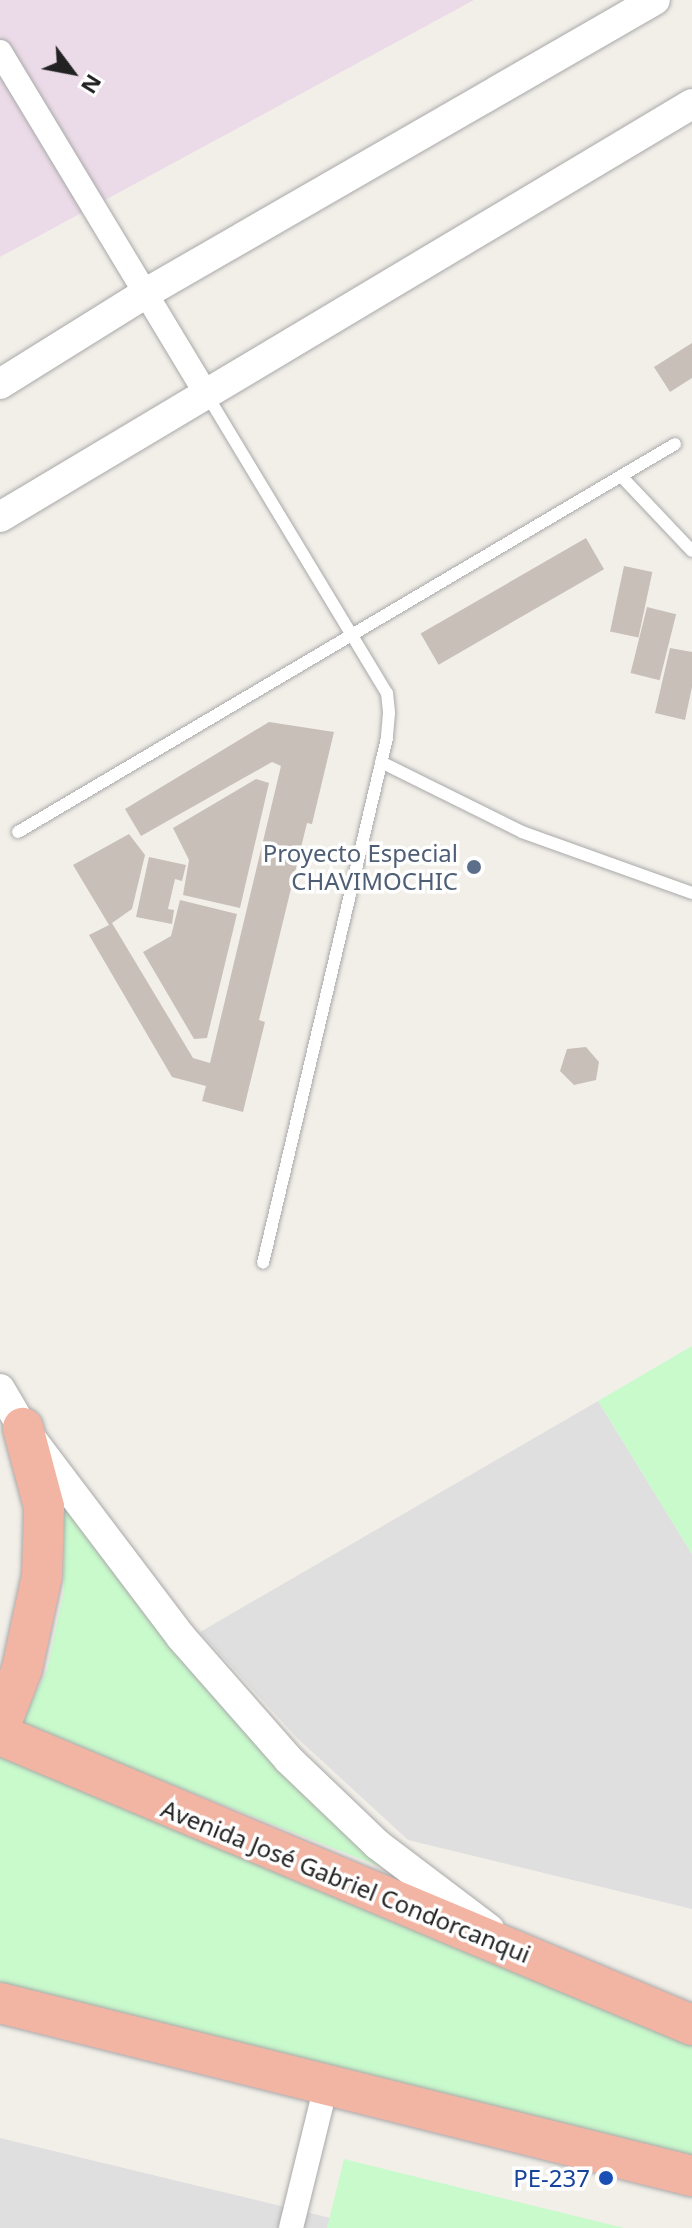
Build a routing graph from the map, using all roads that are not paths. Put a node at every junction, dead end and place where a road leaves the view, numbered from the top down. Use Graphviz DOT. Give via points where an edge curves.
graph roads {
  1 [pos="655,0"];
  2 [pos="0,52"];
  3 [pos="692,104"];
  4 [pos="146,293"];
  5 [pos="0,384"];
  6 [pos="207,395"];
  7 [pos="675,444"];
  8 [pos="621,476"];
  9 [pos="0,517"];
  10 [pos="692,551"];
  11 [pos="350,636"];
  12 [pos="381,762"];
  13 [pos="18,832"];
  14 [pos="692,893"];
  15 [pos="263,1263"];
  16 [pos="0,1389"];
  17 [pos="23,1428"];
  18 [pos="0,1726"];
  19 [pos="0,1735"];
  20 [pos="519,1952"];
  21 [pos="0,2003"];
  22 [pos="692,2025"];
  23 [pos="326,2086"];
  24 [pos="692,2176"];
  25 [pos="291,2228"];
  1 -- 4 [label="street"];
  2 -- 4 [label="street"];
  3 -- 6 [label="street"];
  4 -- 5 [label="street"];
  4 -- 6 [label="street"];
  6 -- 9 [label="street"];
  6 -- 11 [label="lane"];
  7 -- 8 [label="lane"];
  8 -- 10 [label="lane"];
  8 -- 11 [label="lane"];
  11 -- 12 [label="lane" via="387,693"];
  11 -- 13 [label="lane"];
  12 -- 14 [label="lane" via="522,832"];
  12 -- 15 [label="lane"];
  16 -- 17 [label="street"];
  17 -- 18 [label="highway" via="44,1507 42,1576 22,1669"];
  17 -- 20 [label="street" via="181,1637 288,1759 378,1845"];
  19 -- 20 [label="highway, Avenida José Gabriel Condorcanqui"];
  20 -- 22 [label="highway, Avenida José Gabriel Condorcanqui"];
  21 -- 23 [label="highway"];
  23 -- 24 [label="highway"];
  23 -- 25 [label="street"];
}
